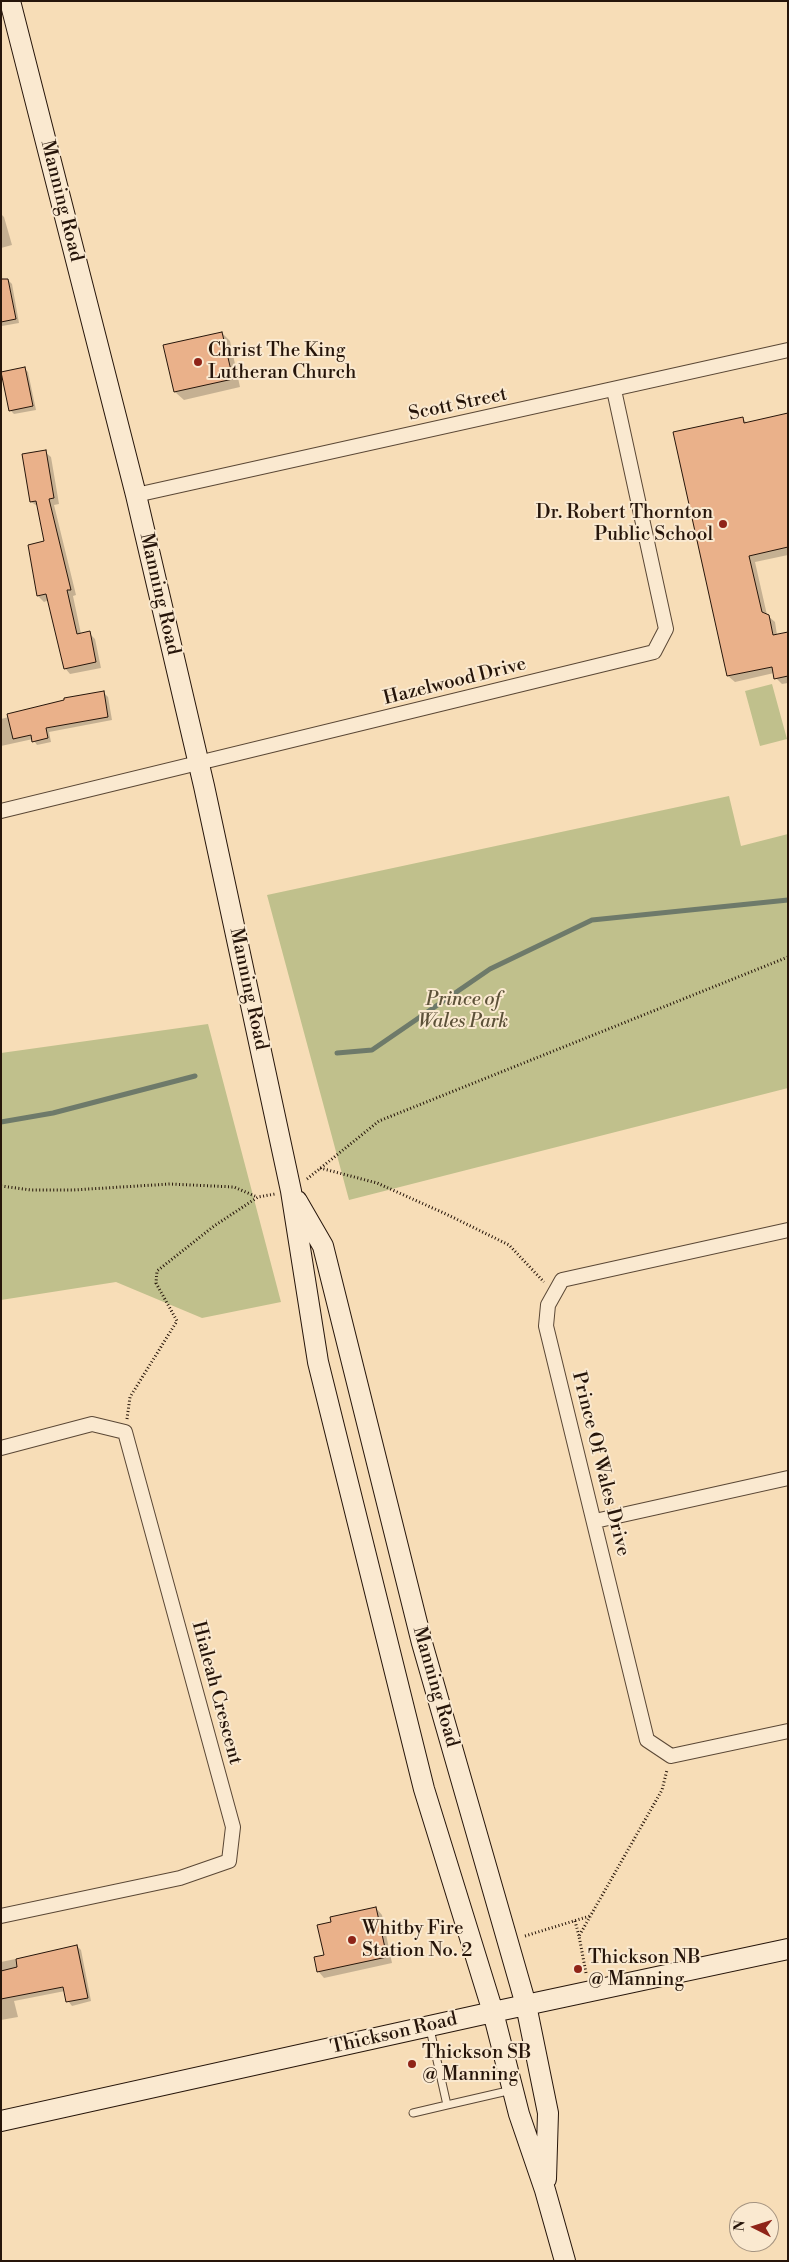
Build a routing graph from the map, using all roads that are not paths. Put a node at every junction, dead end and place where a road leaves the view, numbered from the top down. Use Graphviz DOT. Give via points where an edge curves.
graph roads {
  1 [pos="10,1"];
  2 [pos="788,350"];
  3 [pos="614,390"];
  4 [pos="136,495"];
  5 [pos="199,764"];
  6 [pos="1,811"];
  7 [pos="291,1191"];
  8 [pos="788,1230"];
  9 [pos="1,1448"];
  10 [pos="788,1478"];
  11 [pos="595,1521"];
  12 [pos="788,1731"];
  13 [pos="1,1916"];
  14 [pos="788,1949"];
  15 [pos="526,2005"];
  16 [pos="493,2012"];
  17 [pos="429,2026"];
  18 [pos="513,2090"];
  19 [pos="447,2105"];
  20 [pos="413,2113"];
  21 [pos="1,2121"];
  22 [pos="545,2190"];
  23 [pos="565,2261"];
  1 -- 4 [label="main road, Manning Road"];
  2 -- 3 [label="street, Scott Street"];
  3 -- 4 [label="street, Scott Street"];
  3 -- 5 [label="street, Hazelwood Drive" via="666,629 654,652"];
  4 -- 5 [label="main road, Manning Road"];
  5 -- 6 [label="street, Hazelwood Drive"];
  5 -- 7 [label="main road, Manning Road"];
  7 -- 15 [label="main road, Manning Road" via="323,1246 422,1643"];
  7 -- 16 [label="main road, Manning Road" via="318,1362 424,1789"];
  8 -- 11 [label="street, Prince Of Wales Drive" via="562,1280 548,1305 546,1326"];
  9 -- 13 [label="street, Hialeah Crescent" via="92,1424 125,1432 233,1827 229,1861 180,1878"];
  10 -- 11 [label="street"];
  11 -- 12 [label="street, Prince Of Wales Drive" via="647,1740 671,1756"];
  14 -- 15 [label="main road, Thickson Road"];
  15 -- 16 [label="main road, Thickson Road"];
  15 -- 22 [label="main road, Manning Road" via="548,2113"];
  16 -- 17 [label="main road, Thickson Road"];
  16 -- 18 [label="main road, Manning Road"];
  17 -- 19 [label="lane"];
  17 -- 21 [label="main road, Thickson Road"];
  18 -- 19 [label="lane"];
  18 -- 22 [label="main road, Manning Road"];
  19 -- 20 [label="lane"];
  22 -- 23 [label="main road, Manning Road"];
}
